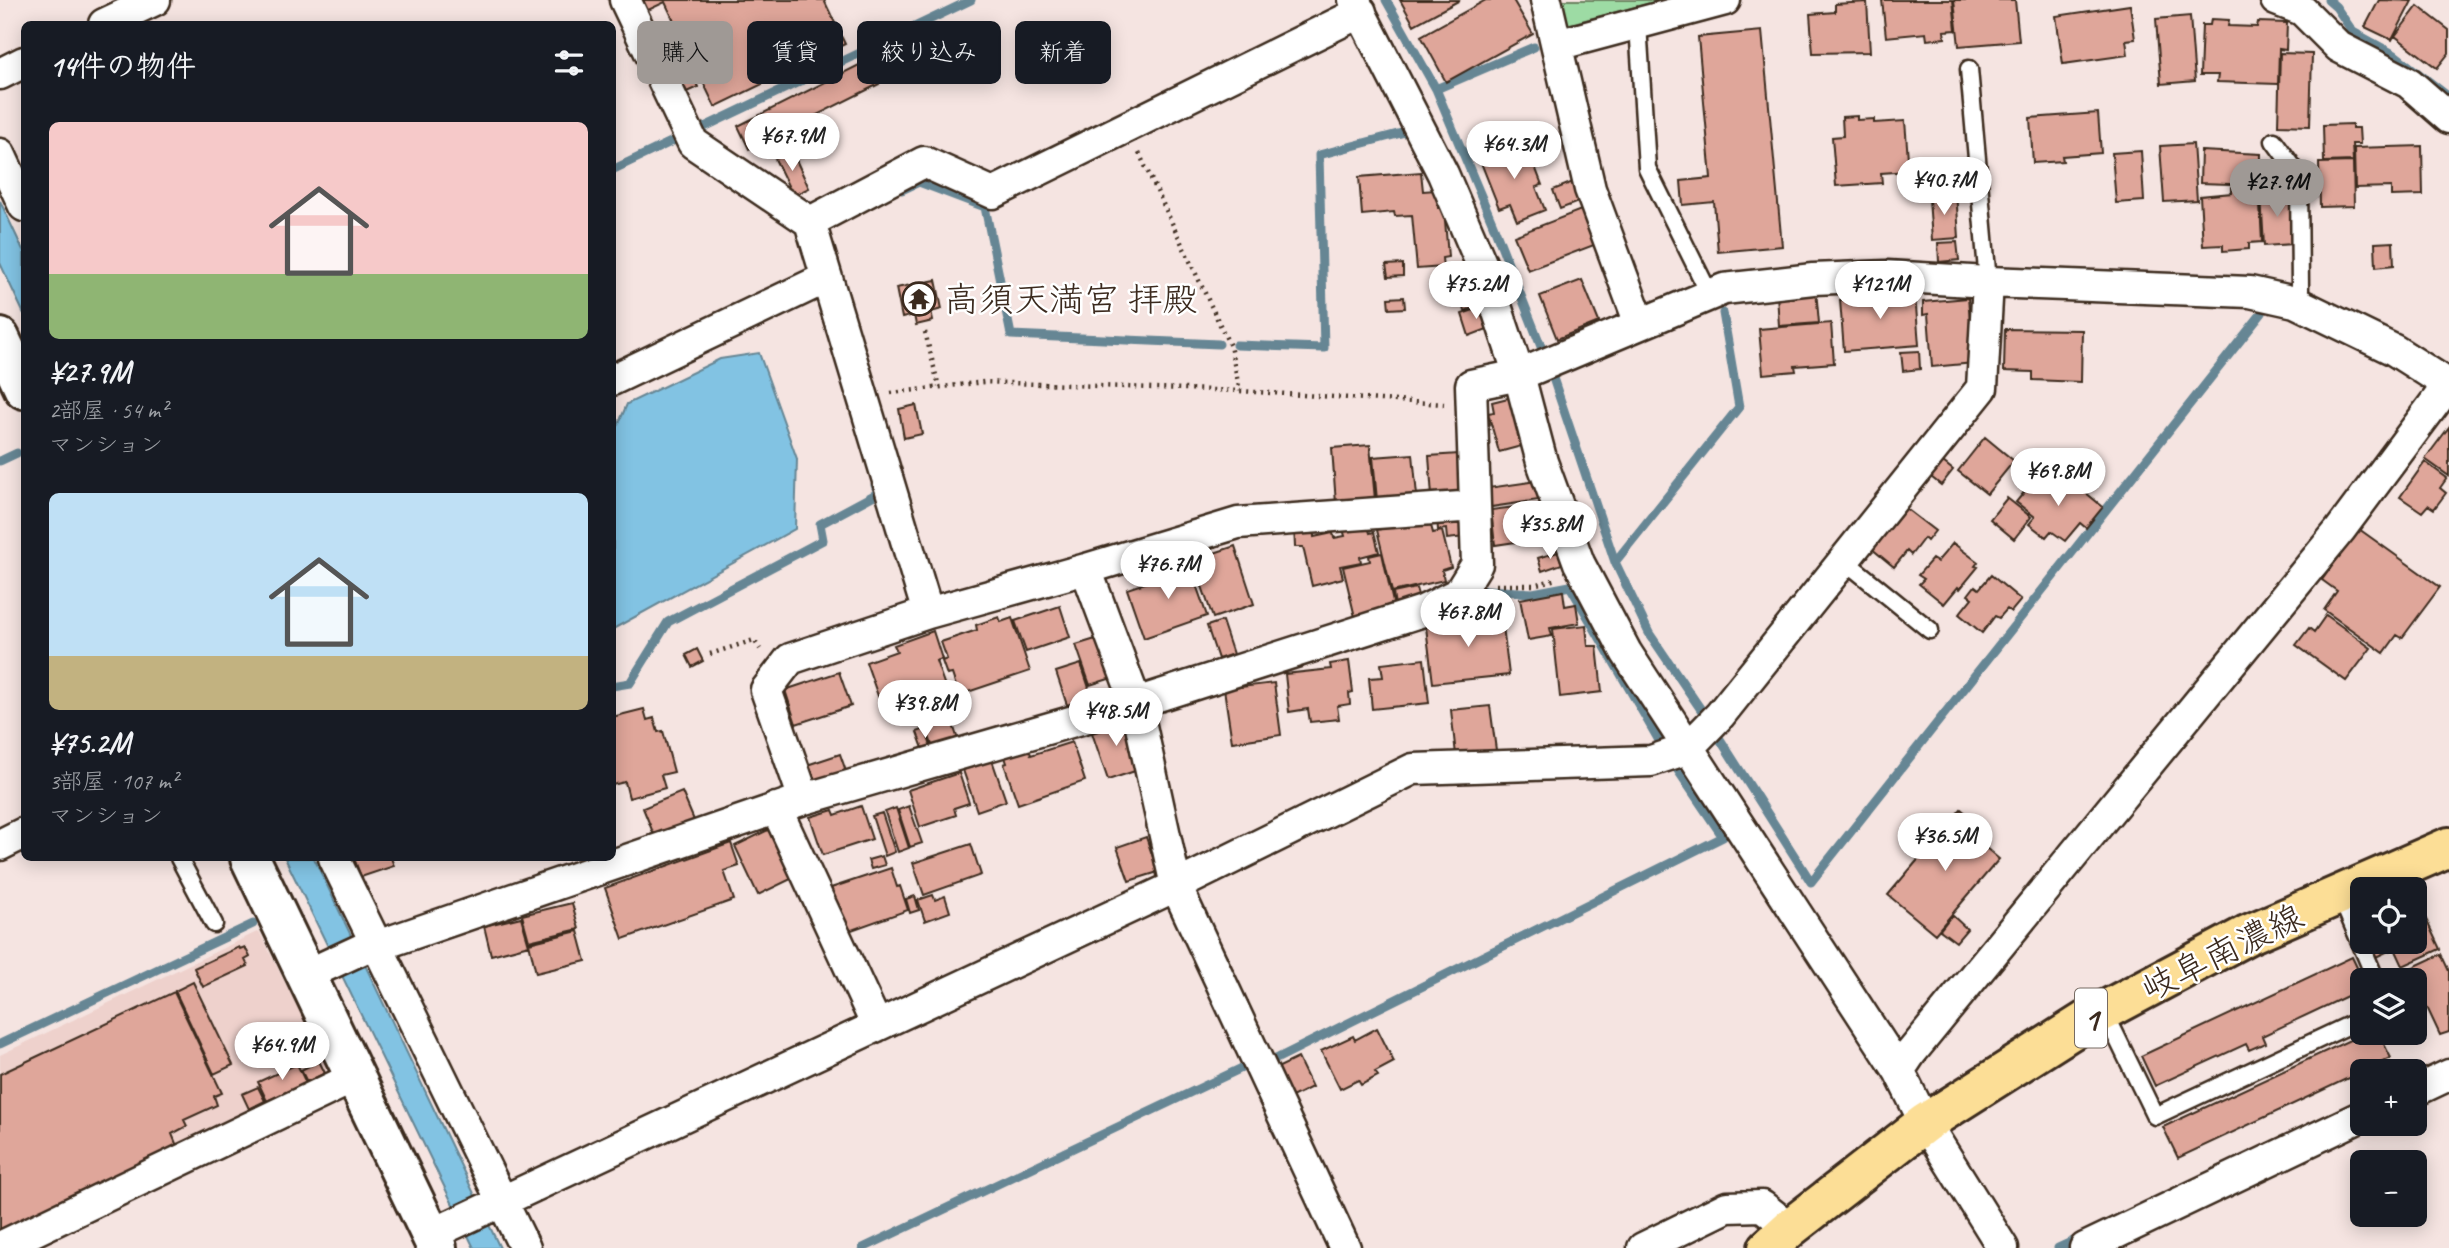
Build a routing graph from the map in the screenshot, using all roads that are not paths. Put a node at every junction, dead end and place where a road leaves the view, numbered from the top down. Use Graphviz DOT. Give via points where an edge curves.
graph roads {
  1 [pos="155,0"];
  2 [pos="625,0"];
  3 [pos="1546,0"];
  4 [pos="1726,0"];
  5 [pos="2276,0"];
  6 [pos="1357,6"];
  7 [pos="110,21"];
  8 [pos="1638,24"];
  9 [pos="1558,45"];
  10 [pos="21,64"];
  11 [pos="1969,69"];
  12 [pos="0,74"];
  13 [pos="2449,118"];
  14 [pos="2274,141"];
  15 [pos="0,154"];
  16 [pos="21,200"];
  17 [pos="810,222"];
  18 [pos="826,278"];
  19 [pos="1988,282"];
  20 [pos="1710,295"];
  21 [pos="2295,302"];
  22 [pos="1640,324"];
  23 [pos="0,338"];
  24 [pos="1519,375"];
  25 [pos="616,378"];
  26 [pos="21,383"];
  27 [pos="2449,385"];
  28 [pos="1475,506"];
  29 [pos="1845,561"];
  30 [pos="1086,569"];
  31 [pos="928,614"];
  32 [pos="1930,630"];
  33 [pos="1136,703"];
  34 [pos="1687,749"];
  35 [pos="790,803"];
  36 [pos="21,834"];
  37 [pos="0,845"];
  38 [pos="2449,847"];
  39 [pos="181,861"];
  40 [pos="252,861"];
  41 [pos="335,861"];
  42 [pos="1176,886"];
  43 [pos="2340,895"];
  44 [pos="215,924"];
  45 [pos="373,945"];
  46 [pos="2371,968"];
  47 [pos="318,970"];
  48 [pos="2104,1011"];
  49 [pos="2350,1025"];
  50 [pos="877,1026"];
  51 [pos="1899,1071"];
  52 [pos="2449,1075"];
  53 [pos="355,1077"];
  54 [pos="2427,1085"];
  55 [pos="2350,1122"];
  56 [pos="1925,1123"];
  57 [pos="495,1205"];
  58 [pos="437,1237"];
  59 [pos="1779,1238"];
  60 [pos="0,1247"];
  61 [pos="525,1248"];
  62 [pos="1345,1248"];
  63 [pos="1643,1248"];
  64 [pos="2003,1248"];
  65 [pos="2085,1248"];
  1 -- 7 [label="street"];
  2 -- 17 [label="street" via="693,143"];
  3 -- 9 [label="street"];
  4 -- 8 [label="street"];
  5 -- 13 [label="street" via="2302,10 2339,47 2409,83"];
  6 -- 17 [label="street" via="993,193 924,162"];
  6 -- 24 [label="street" via="1443,174 1485,271"];
  8 -- 9 [label="street"];
  8 -- 20 [label="lane" via="1647,168"];
  9 -- 22 [label="street" via="1590,189"];
  10 -- 12 [label="street"];
  11 -- 19 [label="lane"];
  14 -- 21 [label="lane" via="2299,175 2300,290"];
  15 -- 16 [label="street"];
  17 -- 18 [label="street"];
  18 -- 25 [label="street"];
  18 -- 31 [label="street"];
  19 -- 20 [label="street" via="1875,276 1724,289"];
  19 -- 21 [label="street" via="2250,292"];
  19 -- 29 [label="street" via="1982,388"];
  20 -- 22 [label="street"];
  21 -- 27 [label="street" via="2394,350"];
  22 -- 24 [label="street"];
  23 -- 26 [label="street"];
  24 -- 28 [label="street" via="1471,385"];
  24 -- 34 [label="street" via="1542,462 1583,572"];
  27 -- 51 [label="street" via="2340,530"];
  28 -- 30 [label="street" via="1238,523"];
  28 -- 33 [label="street" via="1477,564 1458,593 1423,611"];
  29 -- 32 [label="lane"];
  29 -- 34 [label="street"];
  30 -- 31 [label="street"];
  30 -- 33 [label="street"];
  31 -- 35 [label="street" via="790,659 766,690"];
  33 -- 35 [label="street"];
  33 -- 42 [label="street"];
  34 -- 42 [label="street" via="1651,761 1413,769"];
  34 -- 51 [label="street"];
  35 -- 45 [label="street"];
  35 -- 50 [label="street"];
  36 -- 37 [label="street"];
  38 -- 43 [label="main road, 岐阜南濃線 / 1"];
  39 -- 44 [label="lane"];
  40 -- 47 [label="street"];
  41 -- 45 [label="street"];
  42 -- 50 [label="street"];
  42 -- 62 [label="street"];
  43 -- 46 [label="lane"];
  43 -- 48 [label="main road, 岐阜南濃線 / 1" via="2247,935"];
  45 -- 47 [label="street"];
  45 -- 57 [label="street"];
  47 -- 53 [label="street"];
  48 -- 49 [label="lane" via="2155,1116"];
  48 -- 56 [label="main road, 岐阜南濃線 / 1"];
  50 -- 57 [label="street"];
  51 -- 56 [label="street"];
  52 -- 54 [label="street"];
  53 -- 58 [label="street"];
  53 -- 60 [label="street"];
  55 -- 65 [label="street"];
  56 -- 59 [label="main road, 岐阜南濃線 / 1"];
  56 -- 64 [label="street"];
  57 -- 58 [label="street"];
  57 -- 61 [label="street"];
  59 -- 63 [label="street" via="1762,1206 1727,1207"];
}
